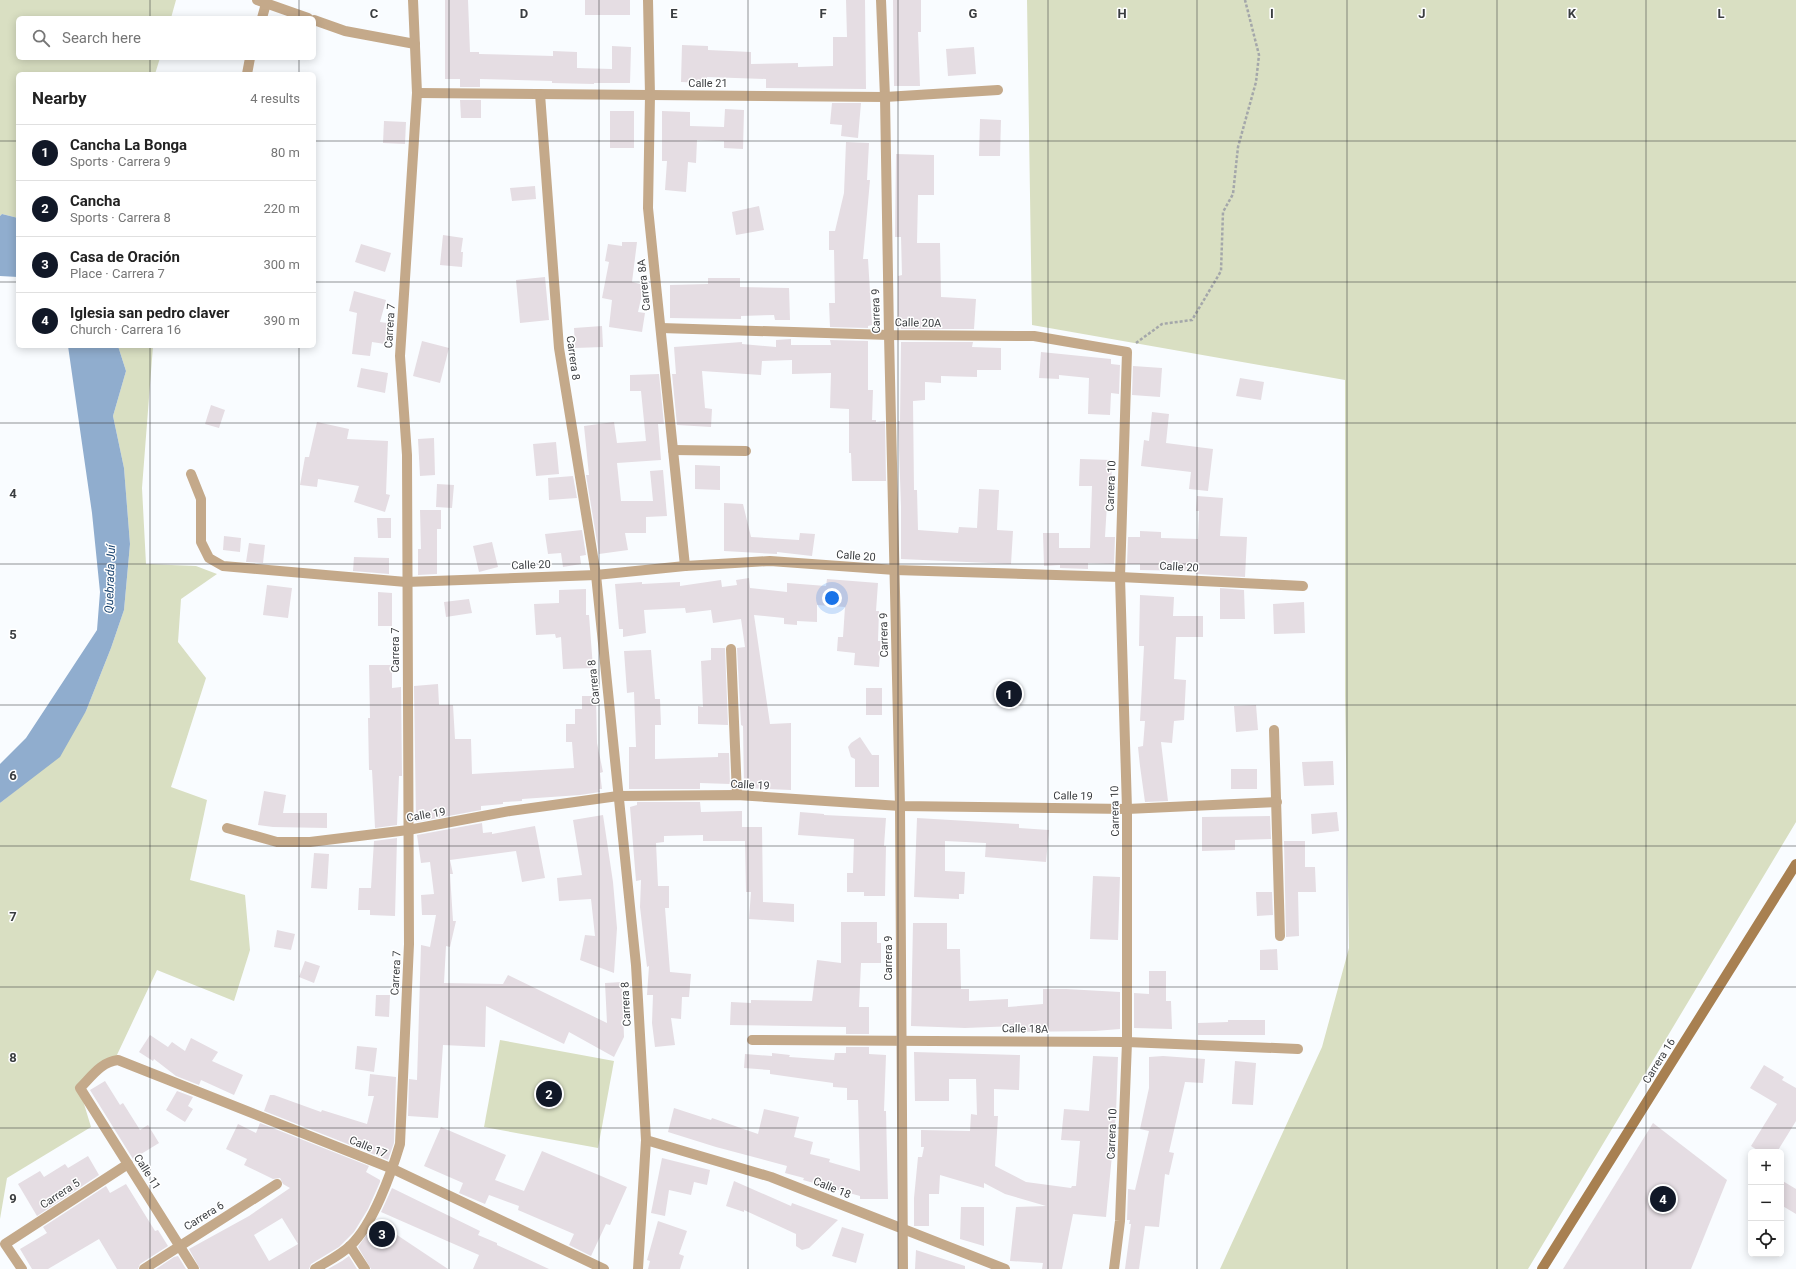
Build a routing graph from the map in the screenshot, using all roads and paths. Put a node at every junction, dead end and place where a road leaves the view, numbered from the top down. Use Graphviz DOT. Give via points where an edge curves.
graph roads {
  1 [pos="413,0"];
  2 [pos="648,0"];
  3 [pos="881,0"];
  4 [pos="1245,0"];
  5 [pos="263,1"];
  6 [pos="262,16"];
  7 [pos="303,16"];
  8 [pos="316,21"];
  9 [pos="415,44"];
  10 [pos="250,60"];
  11 [pos="247,72"];
  12 [pos="998,90"];
  13 [pos="416,94"];
  14 [pos="540,94"];
  15 [pos="650,95"];
  16 [pos="885,97"];
  17 [pos="660,328"];
  18 [pos="889,335"];
  19 [pos="1127,352"];
  20 [pos="673,450"];
  21 [pos="746,451"];
  22 [pos="191,474"];
  23 [pos="685,566"];
  24 [pos="895,570"];
  25 [pos="596,575"];
  26 [pos="1120,577"];
  27 [pos="406,582"];
  28 [pos="1303,586"];
  29 [pos="731,649"];
  30 [pos="1274,730"];
  31 [pos="737,795"];
  32 [pos="618,796"];
  33 [pos="1277,802"];
  34 [pos="900,806"];
  35 [pos="1127,809"];
  36 [pos="227,828"];
  37 [pos="408,830"];
  38 [pos="1796,864"];
  39 [pos="1280,936"];
  40 [pos="901,1039"];
  41 [pos="752,1040"];
  42 [pos="1127,1042"];
  43 [pos="1298,1049"];
  44 [pos="80,1088"];
  45 [pos="646,1140"];
  46 [pos="128,1164"];
  47 [pos="393,1169"];
  48 [pos="278,1184"];
  49 [pos="904,1230"];
  50 [pos="180,1246"];
  51 [pos="350,1246"];
  52 [pos="22,1269"];
  53 [pos="144,1269"];
  54 [pos="194,1269"];
  55 [pos="315,1269"];
  56 [pos="365,1269"];
  57 [pos="604,1269"];
  58 [pos="638,1269"];
  59 [pos="903,1269"];
  60 [pos="1005,1269"];
  61 [pos="1114,1269"];
  62 [pos="1542,1269"];
  1 -- 9 [label="street, Carrera 7"];
  2 -- 15 [label="street, Carrera 8A"];
  3 -- 16 [label="street, Carrera 9"];
  4 -- 19 [label="path" via="1259,54 1256,82 1238,147 1233,194 1223,212 1221,271 1192,320 1162,324"];
  5 -- 6 [label="street"];
  5 -- 7 [label="street"];
  8 -- 9 [label="street" via="345,31"];
  9 -- 13 [label="street, Carrera 7"];
  10 -- 11 [label="street"];
  12 -- 16 [label="street, Calle 21"];
  13 -- 14 [label="street, Calle 21"];
  13 -- 27 [label="street, Carrera 7" via="400,356 407,455"];
  14 -- 15 [label="street, Calle 21"];
  14 -- 25 [label="street, Carrera 8" via="559,348"];
  15 -- 16 [label="street, Calle 21"];
  15 -- 17 [label="street, Carrera 8A" via="648,208"];
  16 -- 18 [label="street, Carrera 9"];
  17 -- 18 [label="street, Calle 20A"];
  17 -- 20 [label="street, Carrera 8A"];
  18 -- 19 [label="street, Calle 20A" via="1034,336"];
  18 -- 24 [label="street, Carrera 9"];
  19 -- 26 [label="street, Carrera 10"];
  20 -- 21 [label="street"];
  20 -- 23 [label="street, Carrera 8A"];
  22 -- 27 [label="street, Calle 20" via="200,498 201,542 209,558 223,566"];
  23 -- 24 [label="street, Calle 20" via="770,561"];
  23 -- 25 [label="street, Calle 20"];
  24 -- 26 [label="street, Calle 20"];
  24 -- 34 [label="street, Carrera 9"];
  25 -- 27 [label="street, Calle 20"];
  25 -- 32 [label="street, Carrera 8"];
  26 -- 28 [label="street, Calle 20"];
  26 -- 35 [label="street, Carrera 10"];
  27 -- 37 [label="street, Carrera 7"];
  29 -- 31 [label="street"];
  30 -- 33 [label="street"];
  31 -- 32 [label="street, Calle 19"];
  31 -- 34 [label="street, Calle 19"];
  32 -- 37 [label="street, Calle 19"];
  32 -- 45 [label="street, Carrera 8" via="636,965"];
  33 -- 35 [label="street, Calle 19"];
  33 -- 39 [label="street"];
  34 -- 35 [label="street, Calle 19"];
  34 -- 40 [label="street, Carrera 9"];
  35 -- 42 [label="street, Carrera 10"];
  36 -- 37 [label="street, Calle 19" via="277,842 310,842"];
  37 -- 47 [label="street, Carrera 7" via="409,944 401,1137"];
  38 -- 62 [label="main road, Carrera 16"];
  40 -- 41 [label="street, Calle 18A"];
  40 -- 42 [label="street, Calle 18A"];
  40 -- 49 [label="street, Carrera 9"];
  42 -- 43 [label="street, Calle 18A"];
  42 -- 61 [label="street, Carrera 10" via="1120,1221"];
  44 -- 46 [label="street, Calle 11"];
  44 -- 47 [label="street, Calle 17" via="101,1067 110,1061 118,1060"];
  45 -- 49 [label="street, Calle 18" via="771,1177"];
  45 -- 58 [label="street, Carrera 8"];
  46 -- 50 [label="street, Calle 11"];
  46 -- 52 [label="street, Carrera 5" via="5,1244"];
  47 -- 51 [label="street, Carrera 7" via="365,1226"];
  47 -- 57 [label="street, Calle 17"];
  48 -- 50 [label="street, Carrera 6"];
  49 -- 59 [label="street, Carrera 9"];
  49 -- 60 [label="street, Calle 18"];
  50 -- 53 [label="street, Carrera 6"];
  50 -- 54 [label="street, Calle 11"];
  51 -- 55 [label="street, Carrera 7"];
  51 -- 56 [label="street"];
}
